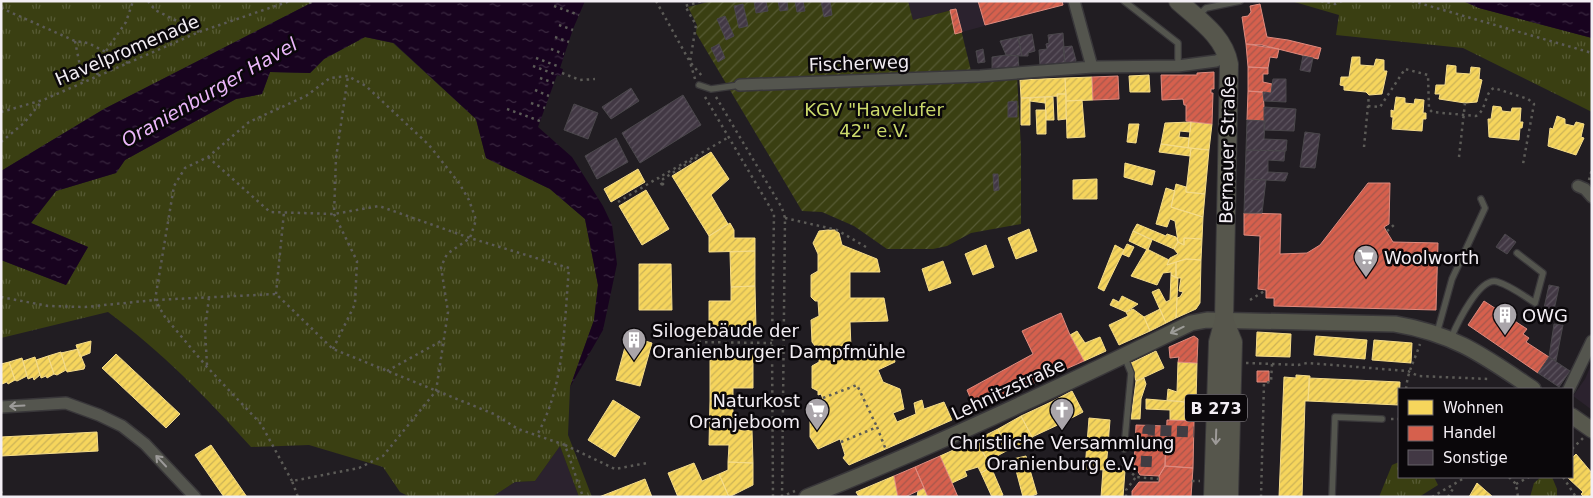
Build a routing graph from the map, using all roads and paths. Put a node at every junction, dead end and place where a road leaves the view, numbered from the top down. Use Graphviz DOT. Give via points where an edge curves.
graph roads {
  1 [pos="133,1"];
  2 [pos="148,1"];
  3 [pos="290,1"];
  4 [pos="315,1"];
  5 [pos="656,1"];
  6 [pos="702,1"];
  7 [pos="1074,1"];
  8 [pos="1124,1"];
  9 [pos="1178,1"];
  10 [pos="1240,1"];
  11 [pos="1321,1"];
  12 [pos="1342,1"];
  13 [pos="1412,1"];
  14 [pos="309,3"];
  15 [pos="554,6"];
  16 [pos="1,8"];
  17 [pos="579,15"];
  18 [pos="1197,17"];
  19 [pos="560,25"];
  20 [pos="573,30"];
  21 [pos="199,32"];
  22 [pos="555,37"];
  23 [pos="75,41"];
  24 [pos="569,42"];
  25 [pos="551,49"];
  26 [pos="106,51"];
  27 [pos="1592,53"];
  28 [pos="564,54"];
  29 [pos="1228,56"];
  30 [pos="536,58"];
  31 [pos="690,62"];
  32 [pos="128,63"];
  33 [pos="533,66"];
  34 [pos="1178,66"];
  35 [pos="560,67"];
  36 [pos="1092,67"];
  37 [pos="562,73"];
  38 [pos="97,75"];
  39 [pos="557,75"];
  40 [pos="348,76"];
  41 [pos="540,78"];
  42 [pos="595,79"];
  43 [pos="83,81"];
  44 [pos="554,83"];
  45 [pos="699,85"];
  46 [pos="740,85"];
  47 [pos="711,89"];
  48 [pos="535,90"];
  49 [pos="1369,95"];
  50 [pos="549,96"];
  51 [pos="43,100"];
  52 [pos="531,103"];
  53 [pos="1465,103"];
  54 [pos="1368,106"];
  55 [pos="545,108"];
  56 [pos="507,109"];
  57 [pos="1,112"];
  58 [pos="1463,115"];
  59 [pos="540,121"];
  60 [pos="729,137"];
  61 [pos="1,142"];
  62 [pos="1364,147"];
  63 [pos="697,155"];
  64 [pos="208,157"];
  65 [pos="1459,157"];
  66 [pos="1523,164"];
  67 [pos="658,178"];
  68 [pos="1578,186"];
  69 [pos="1592,197"];
  70 [pos="1481,199"];
  71 [pos="618,202"];
  72 [pos="284,212"];
  73 [pos="334,214"];
  74 [pos="785,218"];
  75 [pos="1395,224"];
  76 [pos="1387,231"];
  77 [pos="470,238"];
  78 [pos="866,247"];
  79 [pos="1517,253"];
  80 [pos="1266,290"];
  81 [pos="276,294"];
  82 [pos="1,297"];
  83 [pos="208,297"];
  84 [pos="154,300"];
  85 [pos="1250,300"];
  86 [pos="1224,320"];
  87 [pos="1437,333"];
  88 [pos="443,340"];
  89 [pos="1592,341"];
  90 [pos="692,342"];
  91 [pos="772,343"];
  92 [pos="333,349"];
  93 [pos="1124,356"];
  94 [pos="1232,363"];
  95 [pos="1272,364"];
  96 [pos="207,367"];
  97 [pos="388,370"];
  98 [pos="1408,371"];
  99 [pos="1489,379"];
  100 [pos="1406,388"];
  101 [pos="1531,388"];
  102 [pos="1569,388"];
  103 [pos="436,391"];
  104 [pos="823,398"];
  105 [pos="1,407"];
  106 [pos="1573,417"];
  107 [pos="1382,419"];
  108 [pos="877,427"];
  109 [pos="1592,430"];
  110 [pos="538,435"];
  111 [pos="841,442"];
  112 [pos="565,445"];
  113 [pos="1124,449"];
  114 [pos="885,450"];
  115 [pos="647,463"];
  116 [pos="1136,477"];
  117 [pos="1465,478"];
  118 [pos="1510,478"];
  119 [pos="1527,478"];
  120 [pos="1565,478"];
  121 [pos="1158,479"];
  122 [pos="292,482"];
  123 [pos="1516,484"];
  124 [pos="1454,486"];
  125 [pos="1,491"];
  126 [pos="4,497"];
  127 [pos="195,497"];
  128 [pos="298,497"];
  129 [pos="583,497"];
  130 [pos="773,497"];
  131 [pos="782,497"];
  132 [pos="807,497"];
  133 [pos="1126,497"];
  134 [pos="1214,497"];
  135 [pos="1229,497"];
  136 [pos="1261,497"];
  137 [pos="1332,497"];
  138 [pos="1432,497"];
  139 [pos="1448,497"];
  140 [pos="1518,497"];
  141 [pos="1576,497"];
  1 -- 26 [label="path" via="126,22"];
  2 -- 21 [label="path" via="155,10"];
  3 -- 21 [label="path, Havelpromenade"];
  4 -- 14 [label="path"];
  5 -- 31 [label="path"];
  6 -- 31 [label="path" via="685,6 696,25"];
  7 -- 36 [label="street"];
  8 -- 34 [label="lane" via="1178,44"];
  9 -- 18 [label="main road, Bernauer Straße"];
  10 -- 18 [label="lane" via="1206,8"];
  11 -- 12 [label="path" via="1335,4"];
  13 -- 27 [label="path"];
  15 -- 17 [label="path"];
  16 -- 23 [label="path"];
  18 -- 29 [label="main road, Bernauer Straße" via="1218,38"];
  19 -- 20 [label="path"];
  21 -- 32 [label="path, Havelpromenade"];
  22 -- 24 [label="path"];
  23 -- 26 [label="path"];
  23 -- 43 [label="path"];
  25 -- 28 [label="path"];
  26 -- 32 [label="path"];
  26 -- 38 [label="path"];
  29 -- 34 [label="street, Fischerweg" via="1216,62"];
  29 -- 86 [label="main road, Bernauer Straße / B 273"];
  30 -- 35 [label="path"];
  31 -- 45 [label="path"];
  31 -- 47 [label="path"];
  32 -- 38 [label="path, Havelpromenade"];
  33 -- 39 [label="path"];
  34 -- 36 [label="street, Fischerweg"];
  36 -- 46 [label="street, Fischerweg" via="980,76"];
  37 -- 42 [label="path" via="580,80"];
  38 -- 43 [label="path, Havelpromenade"];
  40 -- 64 [label="path" via="330,78 306,96 249,122"];
  40 -- 73 [label="path" via="336,158"];
  40 -- 77 [label="path" via="366,86 429,144 459,183 476,220"];
  41 -- 44 [label="path"];
  43 -- 51 [label="path, Havelpromenade"];
  45 -- 47 [label="lane"];
  45 -- 60 [label="path"];
  46 -- 47 [label="lane"];
  47 -- 74 [label="path"];
  48 -- 50 [label="path"];
  49 -- 54 [label="path"];
  51 -- 57 [label="path, Havelpromenade"];
  51 -- 61 [label="path" via="24,123"];
  52 -- 55 [label="path"];
  53 -- 58 [label="path"];
  54 -- 58 [label="path" via="1380,107 1405,69 1410,69 1428,75 1429,109 1432,112"];
  54 -- 62 [label="path"];
  56 -- 59 [label="path"];
  58 -- 65 [label="path"];
  58 -- 66 [label="path" via="1480,114 1494,88 1533,101"];
  60 -- 63 [label="path"];
  60 -- 91 [label="path" via="774,214"];
  63 -- 67 [label="path"];
  63 -- 67 [label="path" via="663,179 662,185"];
  64 -- 72 [label="path" via="270,212"];
  64 -- 84 [label="path" via="185,168 174,186"];
  67 -- 71 [label="path"];
  68 -- 69 [label="street"];
  70 -- 87 [label="lane" via="1485,208 1452,279"];
  72 -- 73 [label="path"];
  72 -- 81 [label="path"];
  73 -- 77 [label="path" via="379,206"];
  73 -- 92 [label="path" via="357,261 355,304"];
  74 -- 78 [label="path" via="838,230"];
  74 -- 131 [label="path"];
  75 -- 76 [label="path"];
  77 -- 88 [label="path" via="447,254 441,267 448,312"];
  77 -- 110 [label="path" via="570,268 560,367 549,414"];
  79 -- 87 [label="lane" via="1543,272 1536,303 1496,281 1488,282 1460,318"];
  80 -- 85 [label="path"];
  81 -- 83 [label="path"];
  81 -- 92 [label="path"];
  82 -- 84 [label="path" via="48,306 86,307"];
  83 -- 84 [label="path"];
  83 -- 96 [label="path" via="205,330"];
  84 -- 96 [label="path"];
  86 -- 87 [label="main road, Lehnitzstraße" via="1395,324"];
  86 -- 93 [label="main road, Lehnitzstraße, one-way" via="1191,323"];
  86 -- 94 [label="main road, Bernauer Straße / B 273" via="1233,342"];
  86 -- 134 [label="main road, Bernauer Straße / B 273, one-way" via="1218,342"];
  87 -- 98 [label="path" via="1421,342"];
  87 -- 101 [label="main road" via="1486,358"];
  88 -- 97 [label="path"];
  88 -- 103 [label="path"];
  89 -- 102 [label="street"];
  90 -- 91 [label="path"];
  91 -- 130 [label="path"];
  92 -- 97 [label="path"];
  93 -- 113 [label="lane" via="1131,373"];
  93 -- 132 [label="main road, Lehnitzstraße"];
  94 -- 95 [label="path"];
  94 -- 135 [label="main road, Bernauer Straße / B 273"];
  95 -- 98 [label="path" via="1307,363"];
  95 -- 136 [label="path" via="1271,382 1264,383"];
  96 -- 122 [label="path" via="262,424"];
  97 -- 103 [label="path"];
  98 -- 99 [label="path" via="1418,376"];
  98 -- 100 [label="path"];
  103 -- 110 [label="path"];
  103 -- 122 [label="path" via="383,456 359,468"];
  104 -- 108 [label="path" via="857,385"];
  127 -- 105 [label="street, one-way" via="145,444 122,426 99,415 66,403"];
  106 -- 109 [label="main road"];
  107 -- 137 [label="lane" via="1335,417"];
  108 -- 111 [label="path"];
  108 -- 114 [label="path"];
  110 -- 112 [label="path"];
  112 -- 115 [label="path" via="615,469"];
  112 -- 129 [label="path"];
  113 -- 116 [label="path" via="1123,465"];
  116 -- 121 [label="path"];
  116 -- 133 [label="path" via="1126,490"];
  117 -- 124 [label="path"];
  118 -- 123 [label="path"];
  119 -- 123 [label="path"];
  120 -- 141 [label="path"];
  122 -- 128 [label="path"];
  123 -- 140 [label="path"];
  124 -- 138 [label="path"];
  124 -- 139 [label="path"];
  125 -- 126 [label="path"];
}
